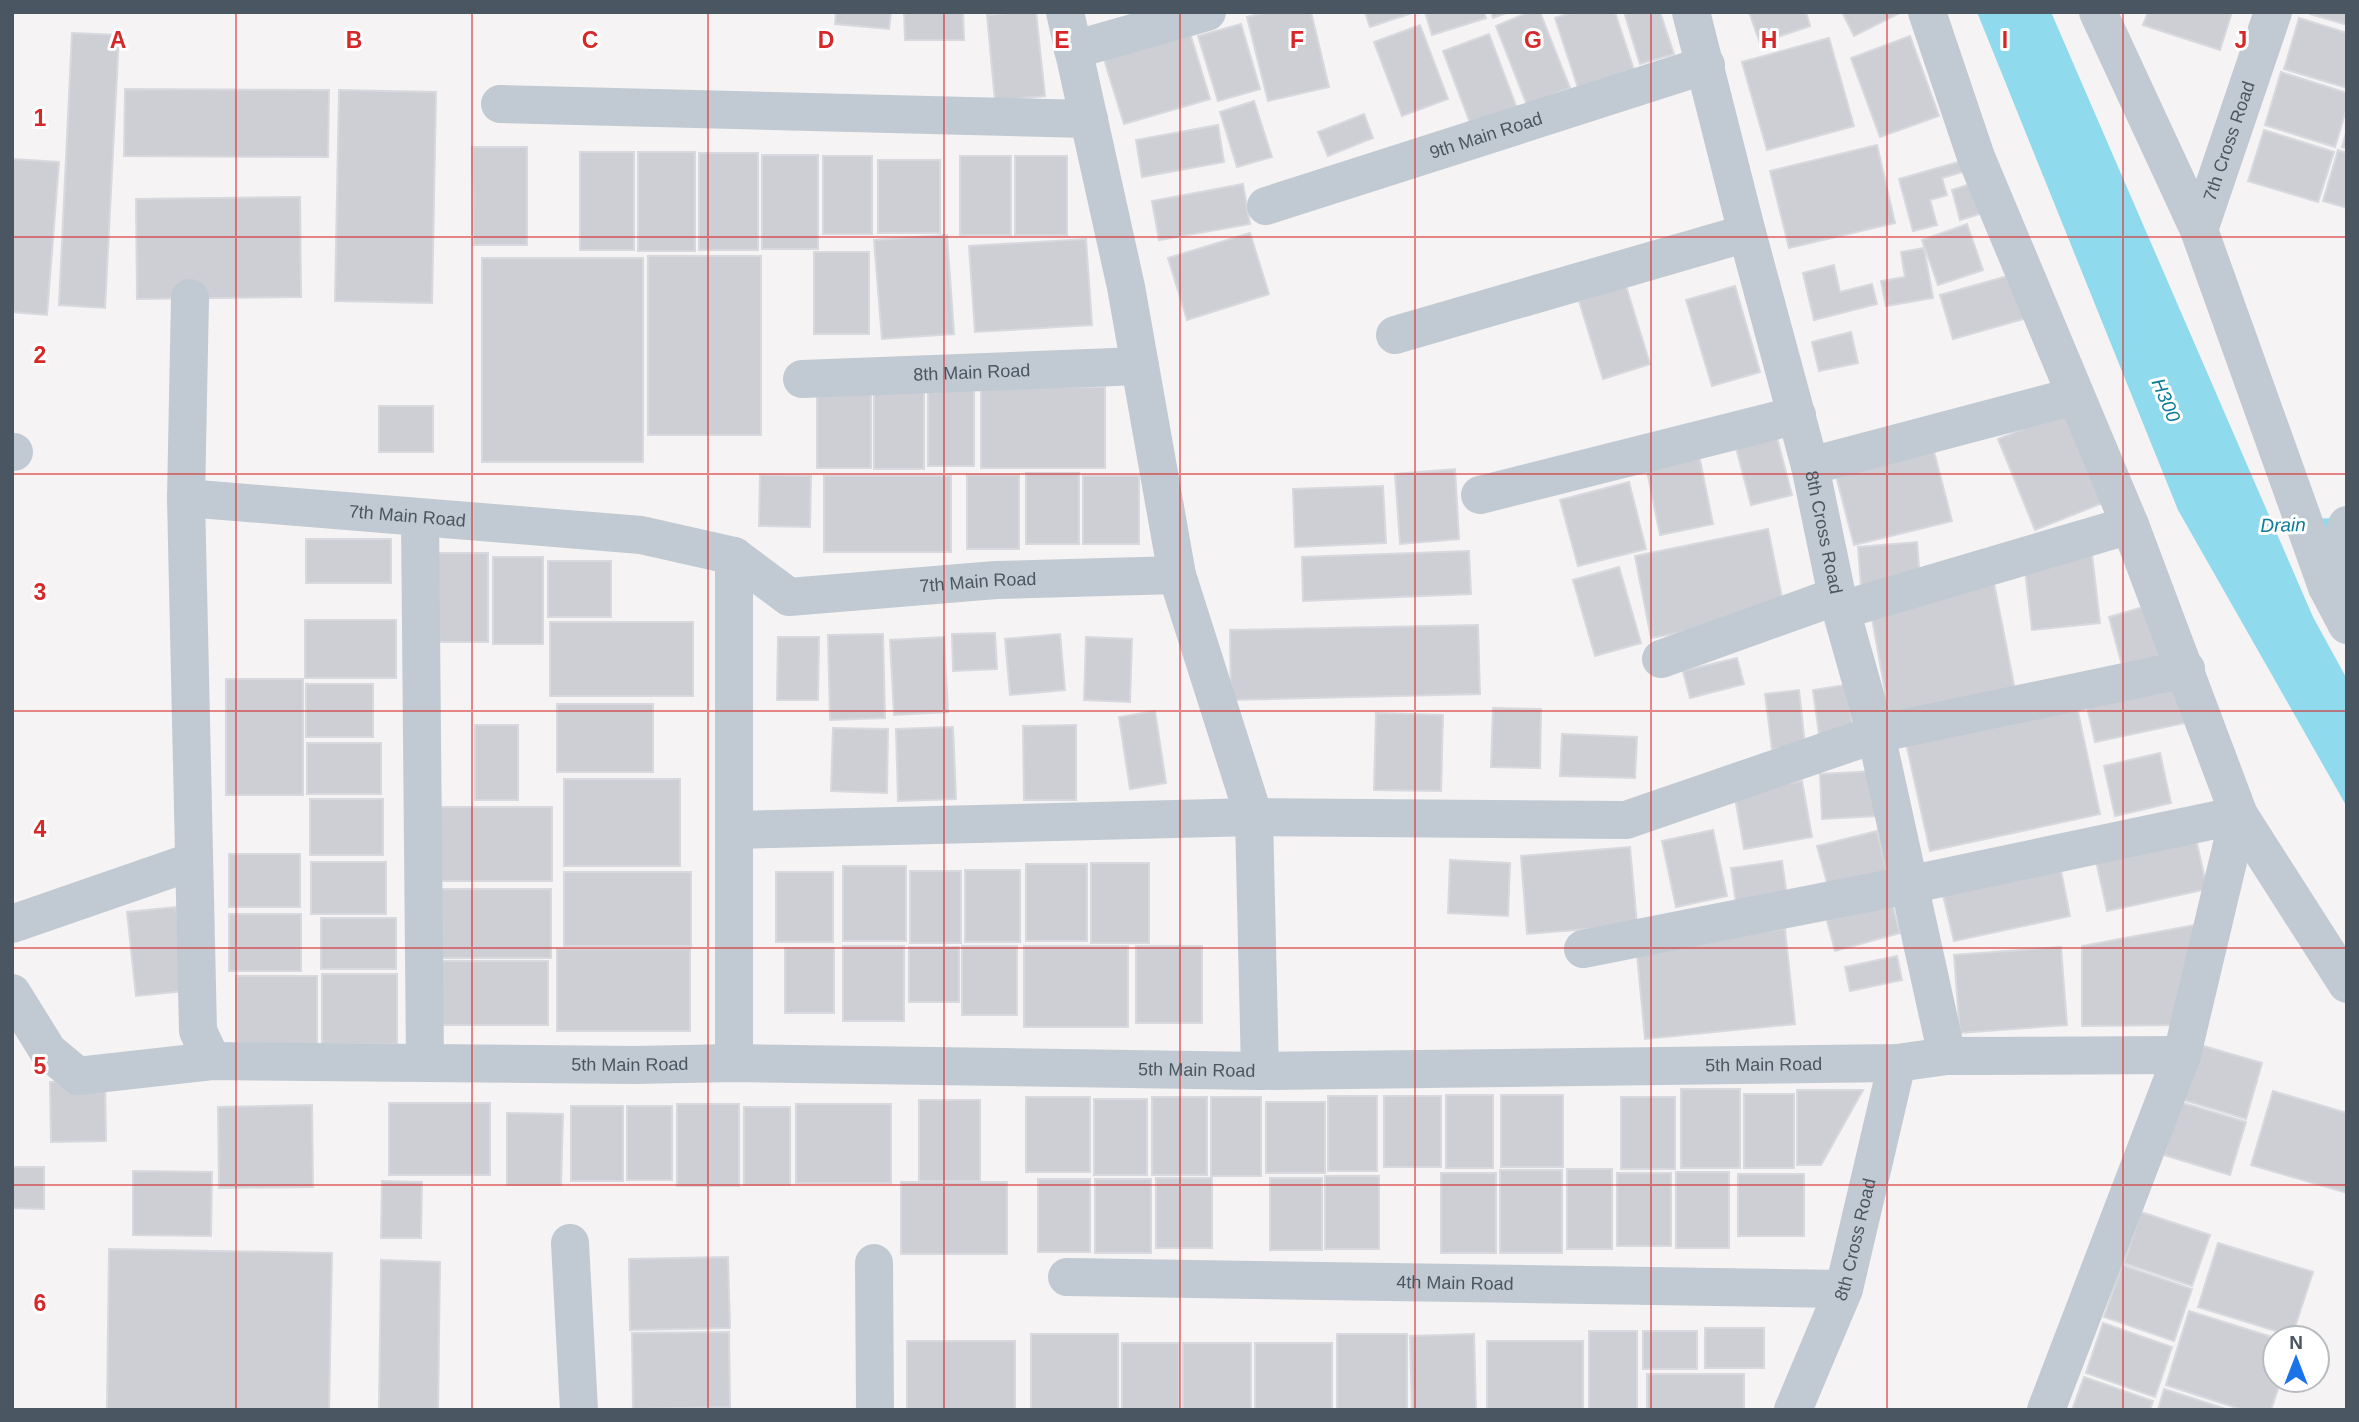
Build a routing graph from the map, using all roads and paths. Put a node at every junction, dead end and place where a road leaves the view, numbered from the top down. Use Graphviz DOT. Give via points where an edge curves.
graph roads {
  1 [pos="1065,12"];
  2 [pos="1207,12"];
  3 [pos="1691,12"];
  4 [pos="1927,12"];
  5 [pos="2098,12"];
  6 [pos="2273,12"];
  7 [pos="1073,50"];
  8 [pos="1706,65"];
  9 [pos="500,104"];
  10 [pos="1089,119"];
  11 [pos="1266,206"];
  12 [pos="2199,230"];
  13 [pos="1746,233"];
  14 [pos="190,298"];
  15 [pos="1395,335"];
  16 [pos="1140,366"];
  17 [pos="802,379"];
  18 [pos="2075,396"];
  19 [pos="1797,415"];
  20 [pos="1810,467"];
  21 [pos="1480,495"];
  22 [pos="186,498"];
  23 [pos="420,517"];
  24 [pos="2130,525"];
  25 [pos="2347,525"];
  26 [pos="734,556"];
  27 [pos="1177,575"];
  28 [pos="2327,587"];
  29 [pos="1840,603"];
  30 [pos="2347,625"];
  31 [pos="1661,659"];
  32 [pos="2186,669"];
  33 [pos="1876,734"];
  34 [pos="2239,814"];
  35 [pos="1254,817"];
  36 [pos="734,830"];
  37 [pos="194,861"];
  38 [pos="1908,886"];
  39 [pos="12,924"];
  40 [pos="1583,948"];
  41 [pos="2347,984"];
  42 [pos="12,993"];
  43 [pos="2182,1055"];
  44 [pos="1947,1056"];
  45 [pos="212,1060"];
  46 [pos="425,1063"];
  47 [pos="734,1063"];
  48 [pos="1897,1063"];
  49 [pos="1260,1071"];
  50 [pos="570,1243"];
  51 [pos="874,1263"];
  52 [pos="1067,1278"];
  53 [pos="1844,1289"];
  54 [pos="579,1410"];
  55 [pos="875,1410"];
  56 [pos="1793,1410"];
  57 [pos="2046,1410"];
  1 -- 7 [label="street"];
  2 -- 7 [label="street"];
  3 -- 8 [label="street, 8th Cross Road"];
  4 -- 18 [label="street" via="1976,157"];
  5 -- 12 [label="street"];
  6 -- 12 [label="street, 7th Cross Road"];
  7 -- 10 [label="street"];
  8 -- 11 [label="street, 9th Main Road"];
  8 -- 13 [label="street, 8th Cross Road"];
  9 -- 10 [label="street"];
  10 -- 16 [label="street"];
  12 -- 28 [label="street"];
  13 -- 15 [label="street"];
  13 -- 19 [label="street, 8th Cross Road"];
  14 -- 22 [label="street"];
  16 -- 17 [label="street, 8th Main Road"];
  16 -- 27 [label="street"];
  18 -- 20 [label="street"];
  18 -- 24 [label="street"];
  19 -- 20 [label="street, 8th Cross Road"];
  19 -- 21 [label="street"];
  20 -- 29 [label="street, 8th Cross Road"];
  22 -- 23 [label="street, 7th Main Road"];
  22 -- 37 [label="street"];
  23 -- 26 [label="street, 7th Main Road" via="641,535"];
  23 -- 46 [label="street"];
  24 -- 29 [label="street"];
  24 -- 32 [label="street"];
  25 -- 28 [label="street"];
  26 -- 27 [label="street, 7th Main Road" via="789,597 996,580"];
  26 -- 36 [label="street"];
  27 -- 35 [label="street"];
  28 -- 30 [label="street"];
  29 -- 31 [label="street"];
  29 -- 33 [label="street, 8th Cross Road"];
  32 -- 33 [label="street"];
  32 -- 34 [label="street"];
  33 -- 35 [label="street" via="1626,820"];
  33 -- 38 [label="street, 8th Cross Road"];
  34 -- 38 [label="street"];
  34 -- 41 [label="street"];
  34 -- 43 [label="street"];
  35 -- 36 [label="street"];
  35 -- 49 [label="street"];
  36 -- 47 [label="street"];
  37 -- 39 [label="street"];
  37 -- 45 [label="street" via="198,1031"];
  38 -- 40 [label="street"];
  38 -- 44 [label="street, 8th Cross Road"];
  42 -- 45 [label="street, 5th Main Road" via="48,1051 78,1076"];
  43 -- 44 [label="street, 5th Main Road"];
  43 -- 57 [label="street"];
  44 -- 48 [label="street, 5th Main Road"];
  45 -- 46 [label="street, 5th Main Road"];
  46 -- 47 [label="street, 5th Main Road"];
  47 -- 49 [label="street, 5th Main Road"];
  48 -- 49 [label="street, 5th Main Road"];
  48 -- 53 [label="street, 8th Cross Road"];
  50 -- 54 [label="street"];
  51 -- 55 [label="street"];
  52 -- 53 [label="street, 4th Main Road"];
  53 -- 56 [label="street, 8th Cross Road"];
}
